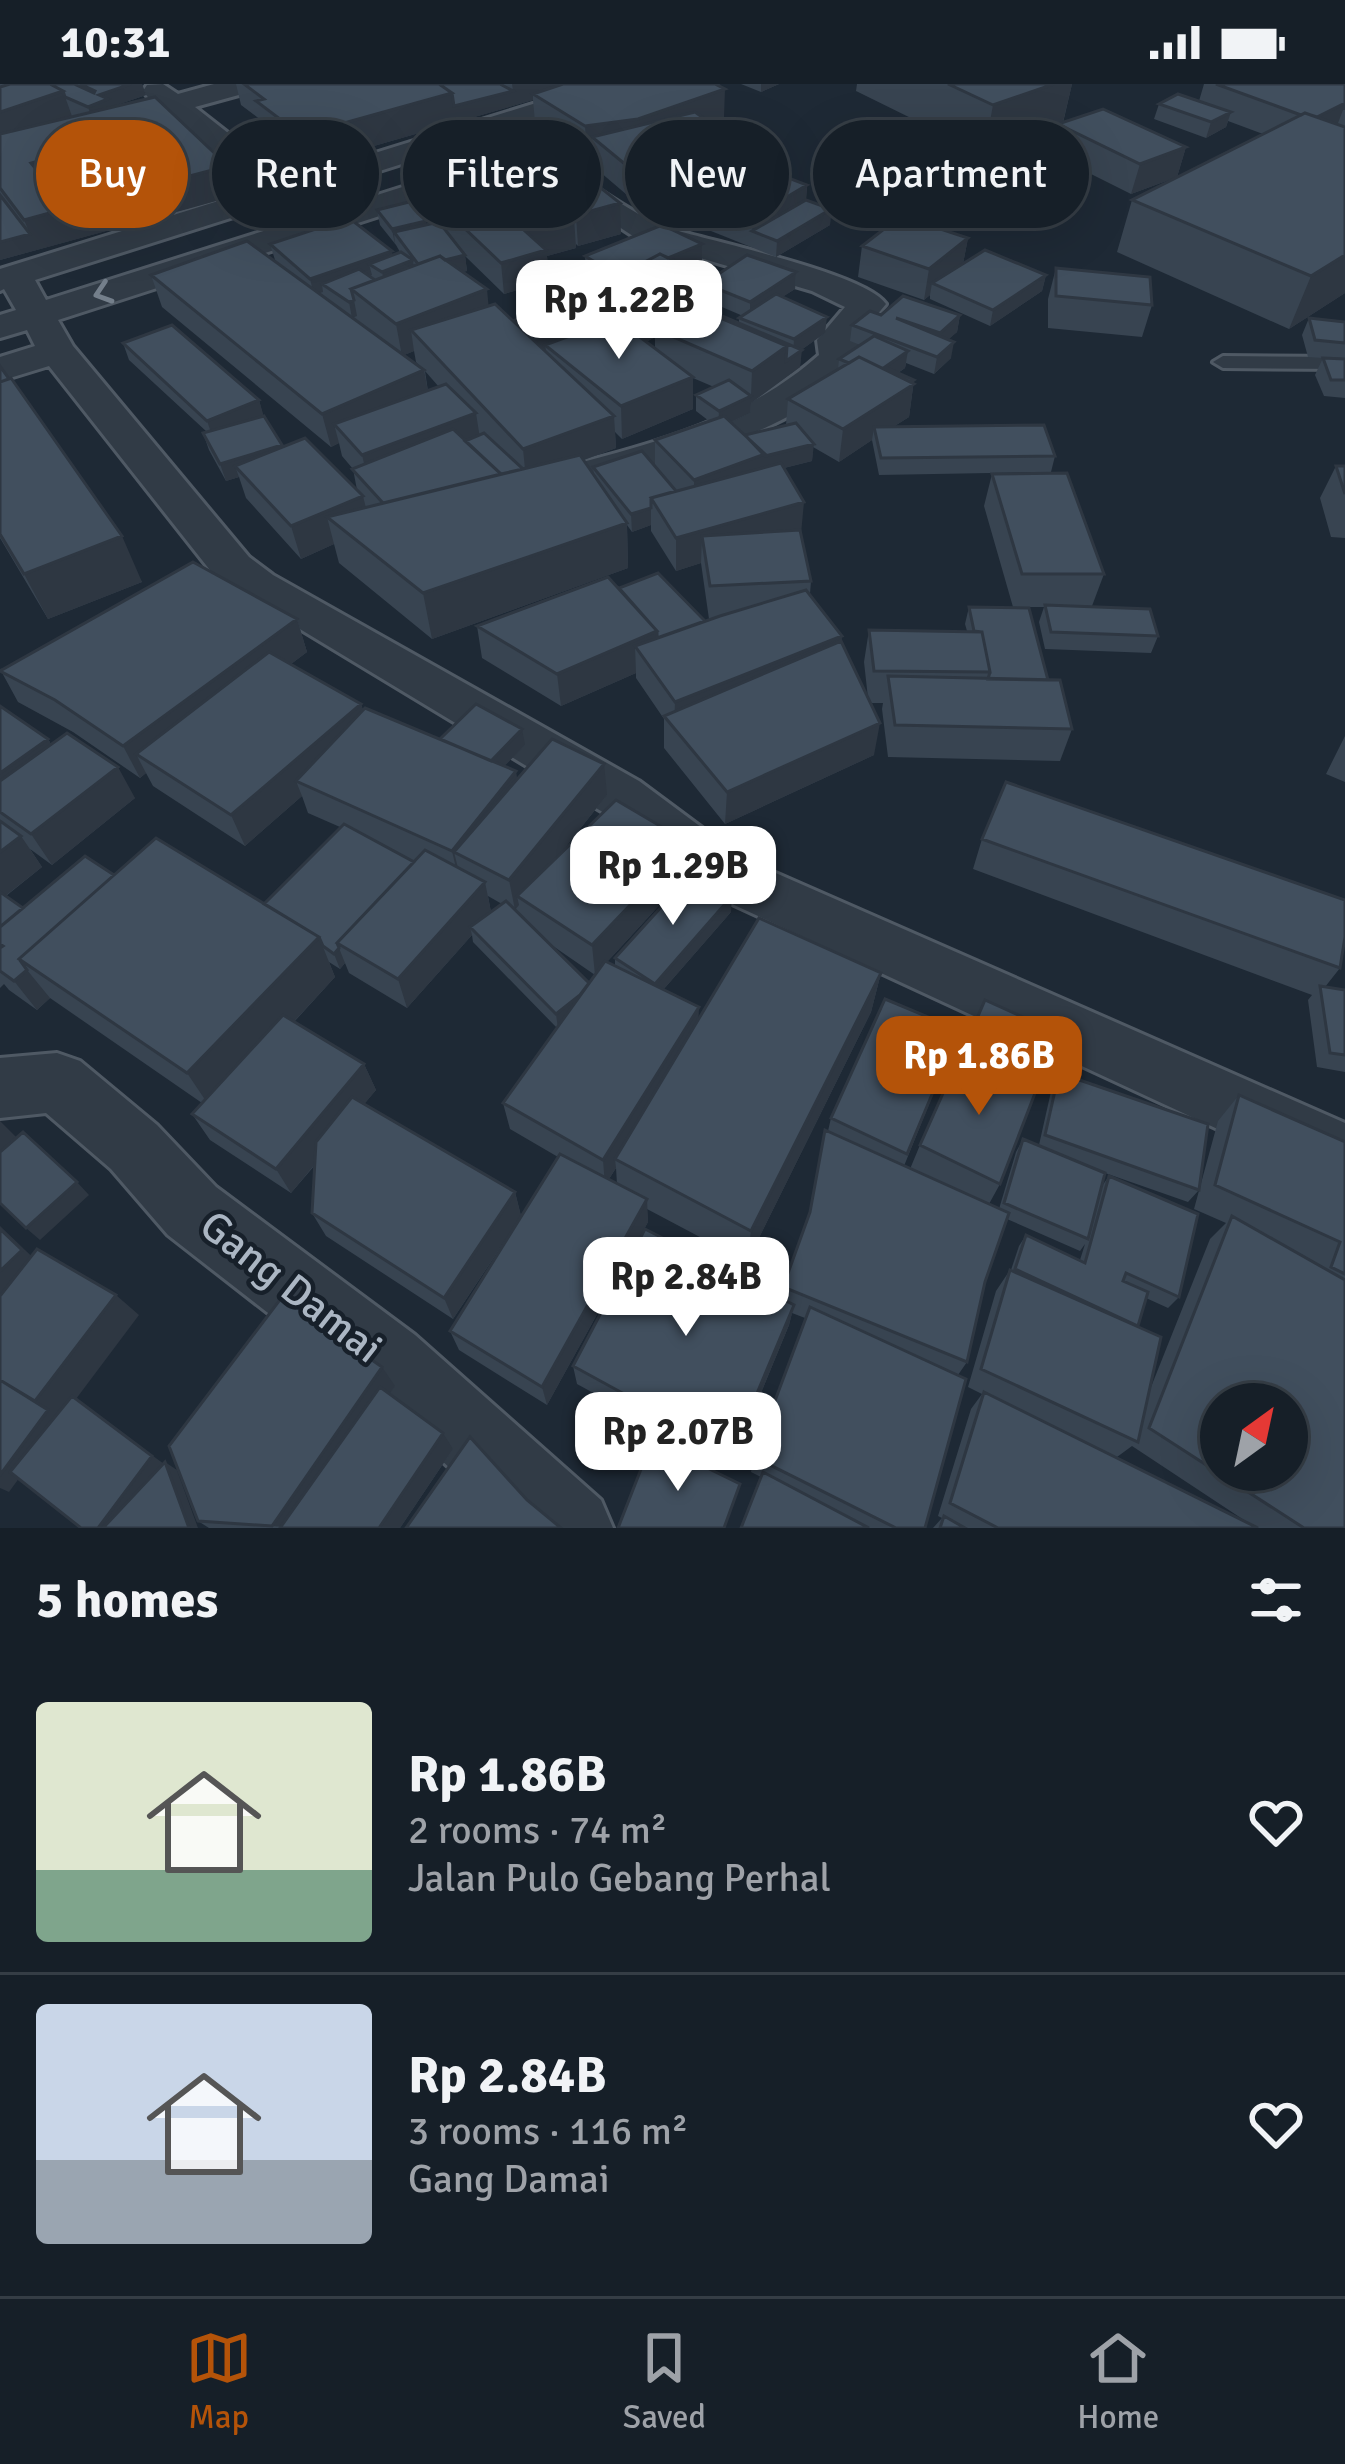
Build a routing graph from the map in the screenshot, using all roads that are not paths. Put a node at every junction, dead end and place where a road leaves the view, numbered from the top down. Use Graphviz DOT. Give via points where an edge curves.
graph roads {
  1 [pos="144,84"];
  2 [pos="247,84"];
  3 [pos="626,84"];
  4 [pos="177,103"];
  5 [pos="514,120"];
  6 [pos="212,132"];
  7 [pos="0,150"];
  8 [pos="601,200"];
  9 [pos="212,221"];
  10 [pos="304,228"];
  11 [pos="248,245"];
  12 [pos="286,275"];
  13 [pos="22,309"];
  14 [pos="1223,362"];
  15 [pos="1345,363"];
  16 [pos="0,369"];
  17 [pos="541,487"];
  18 [pos="0,1088"];
  19 [pos="1345,1156"];
  20 [pos="573,1528"];
  1 -- 4 [label="street"];
  2 -- 4 [label="street"];
  3 -- 5 [label="street"];
  4 -- 6 [label="street"];
  4 -- 7 [label="street"];
  8 -- 17 [label="street" via="651,233 868,304 836,340 841,356 812,386 752,422"];
  9 -- 13 [label="street"];
  10 -- 11 [label="street"];
  11 -- 12 [label="street"];
  11 -- 13 [label="street, one-way"];
  13 -- 16 [label="street"];
  13 -- 19 [label="street" via="212,578 620,796 724,875"];
  14 -- 15 [label="lane"];
  18 -- 20 [label="street, Gang Damai" via="57,1082 69,1091 192,1211 388,1361"];
}
